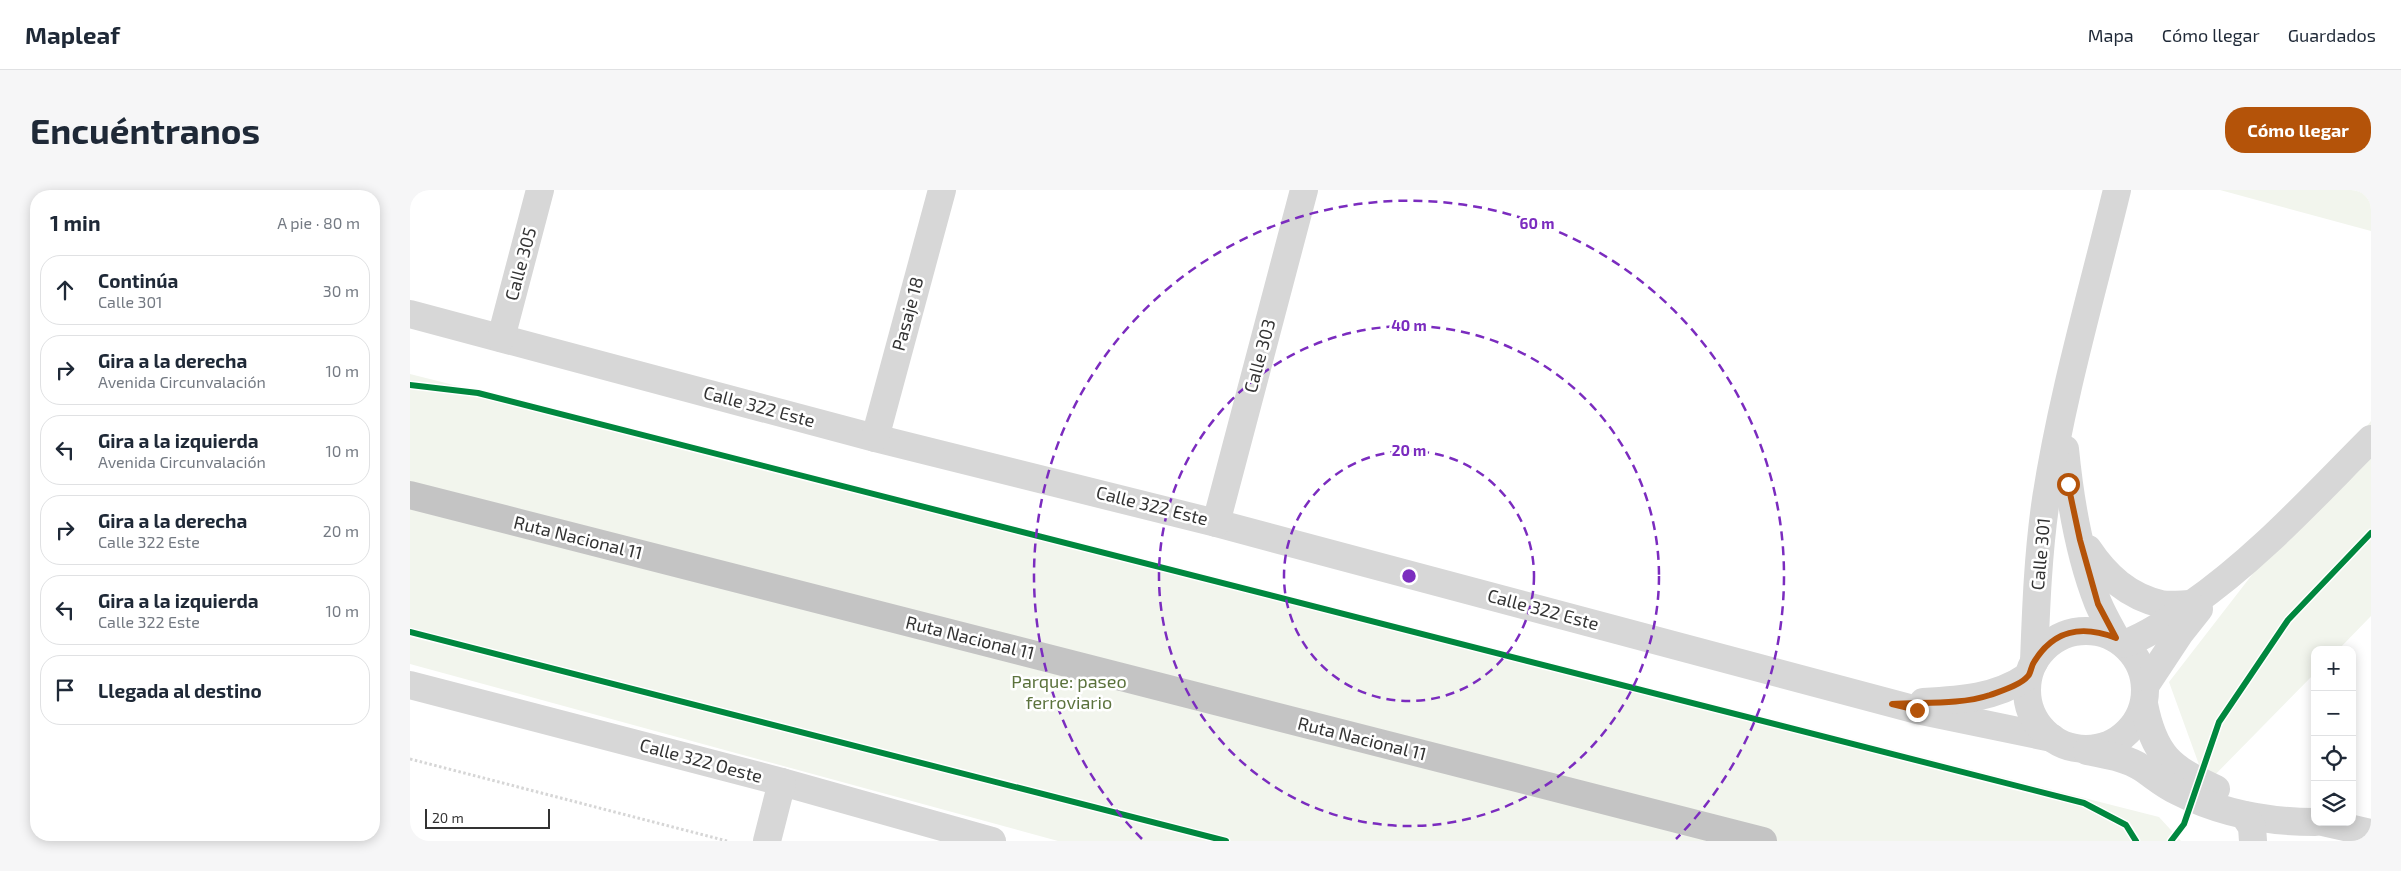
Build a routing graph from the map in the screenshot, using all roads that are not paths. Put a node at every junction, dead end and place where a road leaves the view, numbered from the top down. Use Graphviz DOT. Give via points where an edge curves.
graph roads {
  1 [pos="540,190"];
  2 [pos="942,190"];
  3 [pos="1304,190"];
  4 [pos="2117,190"];
  5 [pos="410,314"];
  6 [pos="501,338"];
  7 [pos="2062,417"];
  8 [pos="875,438"];
  9 [pos="2371,439"];
  10 [pos="410,495"];
  11 [pos="1216,522"];
  12 [pos="2078,534"];
  13 [pos="2216,588"];
  14 [pos="2192,604"];
  15 [pos="2120,641"];
  16 [pos="2031,669"];
  17 [pos="410,685"];
  18 [pos="2145,695"];
  19 [pos="1892,704"];
  20 [pos="2052,738"];
  21 [pos="2078,749"];
  22 [pos="782,782"];
  23 [pos="2244,815"];
  24 [pos="2311,821"];
  25 [pos="2281,824"];
  26 [pos="2340,826"];
  27 [pos="2371,833"];
  28 [pos="767,841"];
  29 [pos="992,841"];
  30 [pos="1763,841"];
  31 [pos="2253,841"];
  1 -- 6 [label="street, Calle 305"];
  2 -- 8 [label="street, Pasaje 18"];
  3 -- 11 [label="street, Calle 303"];
  4 -- 7 [label="street, Calle 301"];
  5 -- 6 [label="street, Calle 322 Este"];
  6 -- 8 [label="street, Calle 322 Este"];
  7 -- 12 [label="street, Calle 301" via="2068,484"];
  7 -- 16 [label="street, Calle 301" via="2045,509"];
  8 -- 11 [label="street, Calle 322 Este"];
  9 -- 13 [label="street"];
  10 -- 30 [label="highway, Ruta Nacional 11"];
  11 -- 19 [label="street, Calle 322 Este"];
  12 -- 14 [label="street" via="2102,569 2132,593 2162,604"];
  12 -- 15 [label="street, Calle 301" via="2098,604"];
  13 -- 14 [label="street"];
  13 -- 18 [label="street" via="2180,634"];
  14 -- 15 [label="street" via="2142,637"];
  15 -- 16 [label="street" via="2098,631 2079,630 2061,635 2046,646"];
  15 -- 18 [label="street" via="2135,656"];
  16 -- 19 [label="street, Calle 322 Este" via="2016,684 1989,695"];
  16 -- 20 [label="street" via="2026,694 2030,711 2038,726"];
  17 -- 22 [label="street, Calle 322 Oeste"];
  18 -- 21 [label="street" via="2137,721 2126,734 2095,749"];
  18 -- 25 [label="street" via="2149,731 2160,751 2173,765 2189,777"];
  19 -- 20 [label="street, Calle 322 Este"];
  20 -- 21 [label="street" via="2064,746"];
  21 -- 23 [label="street" via="2121,758 2178,791"];
  22 -- 28 [label="street"];
  22 -- 29 [label="street, Calle 322 Oeste"];
  23 -- 25 [label="street"];
  23 -- 31 [label="street" via="2252,827"];
  24 -- 25 [label="street"];
  26 -- 27 [label="street"];
}
